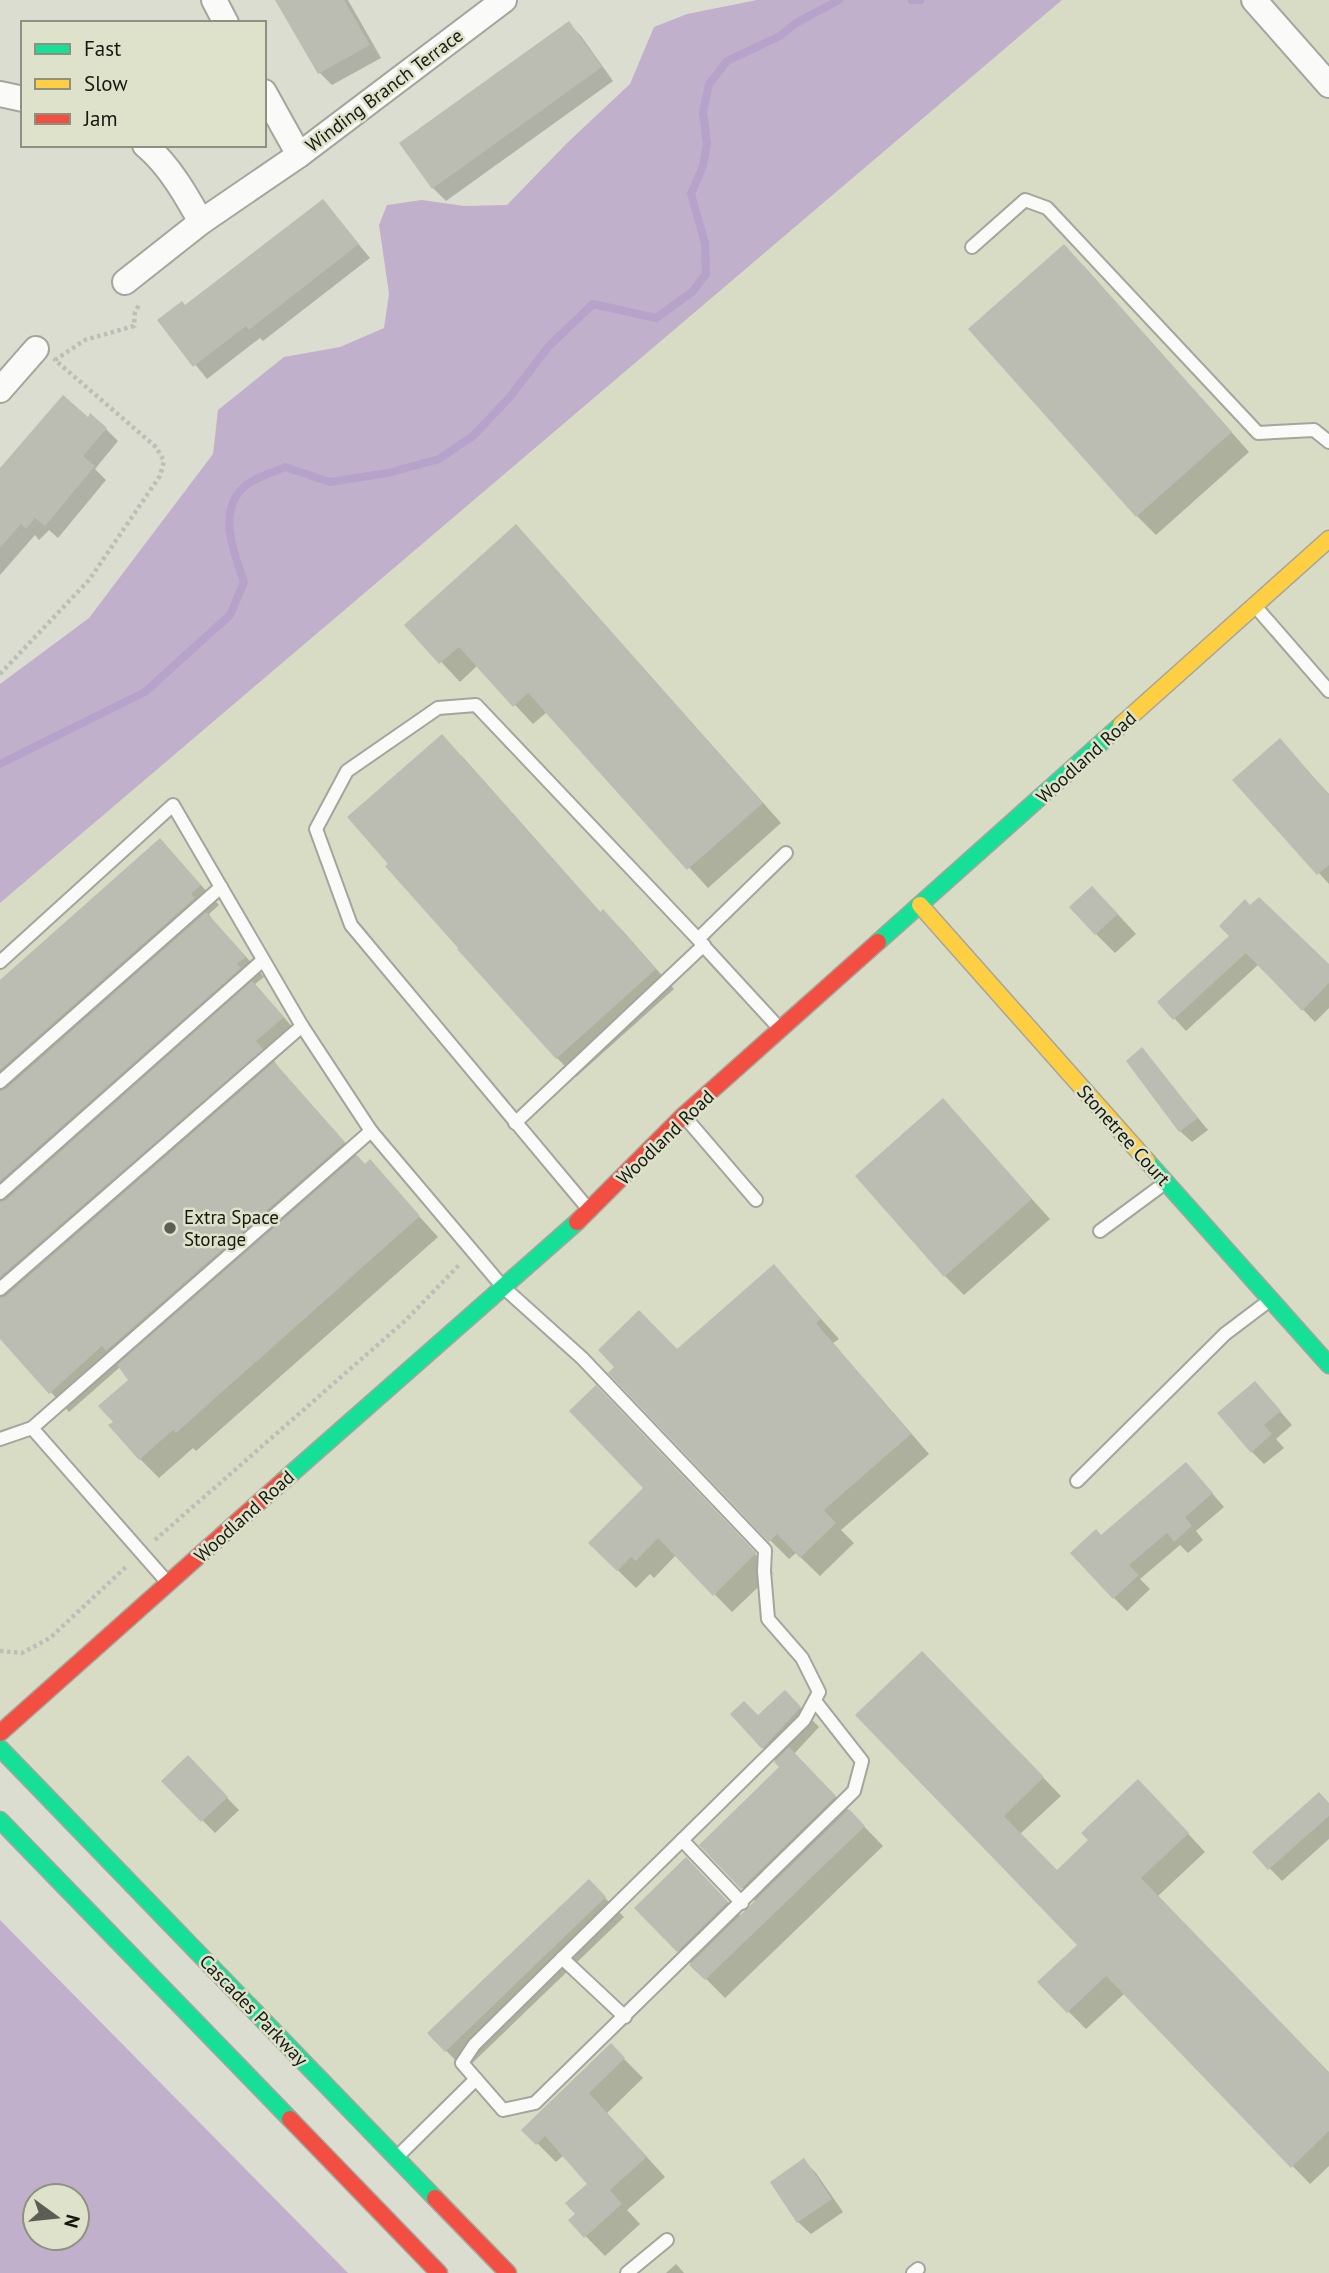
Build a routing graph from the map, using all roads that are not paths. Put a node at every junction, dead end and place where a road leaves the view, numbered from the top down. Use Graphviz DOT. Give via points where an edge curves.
graph roads {
  1 [pos="214,0"];
  2 [pos="504,0"];
  3 [pos="1254,0"];
  4 [pos="225,21"];
  5 [pos="1329,85"];
  6 [pos="0,94"];
  7 [pos="266,96"];
  8 [pos="21,99"];
  9 [pos="147,147"];
  10 [pos="299,155"];
  11 [pos="201,222"];
  12 [pos="972,247"];
  13 [pos="127,280"];
  14 [pos="36,349"];
  15 [pos="0,390"];
  16 [pos="1329,442"];
  17 [pos="1329,539"];
  18 [pos="1255,605"];
  19 [pos="1329,691"];
  20 [pos="786,853"];
  21 [pos="221,887"];
  22 [pos="920,905"];
  23 [pos="701,942"];
  24 [pos="263,960"];
  25 [pos="0,962"];
  26 [pos="302,1026"];
  27 [pos="780,1030"];
  28 [pos="0,1082"];
  29 [pos="684,1115"];
  30 [pos="515,1123"];
  31 [pos="371,1131"];
  32 [pos="1166,1182"];
  33 [pos="0,1193"];
  34 [pos="755,1200"];
  35 [pos="590,1211"];
  36 [pos="1100,1231"];
  37 [pos="502,1286"];
  38 [pos="0,1289"];
  39 [pos="1270,1299"];
  40 [pos="1329,1365"];
  41 [pos="32,1428"];
  42 [pos="0,1439"];
  43 [pos="1077,1481"];
  44 [pos="168,1584"];
  45 [pos="816,1701"];
  46 [pos="0,1733"];
  47 [pos="0,1748"];
  48 [pos="0,1820"];
  49 [pos="682,1840"];
  50 [pos="742,1903"];
  51 [pos="562,1958"];
  52 [pos="625,2017"];
  53 [pos="476,2079"];
  54 [pos="397,2158"];
  55 [pos="667,2240"];
  56 [pos="439,2273"];
  57 [pos="508,2273"];
  58 [pos="626,2273"];
  1 -- 4 [label="street"];
  2 -- 10 [label="street, Winding Branch Terrace"];
  3 -- 5 [label="street"];
  6 -- 8 [label="street"];
  7 -- 10 [label="street, Winding Branch Terrace"];
  9 -- 11 [label="street" via="175,179"];
  10 -- 11 [label="street, Winding Branch Terrace"];
  11 -- 13 [label="street, Winding Branch Terrace"];
  12 -- 16 [label="lane" via="1026,200 1047,208 1258,433 1314,430"];
  14 -- 15 [label="street"];
  17 -- 18 [label="street, Woodland Road"];
  18 -- 19 [label="lane"];
  18 -- 22 [label="street, Woodland Road"];
  20 -- 23 [label="lane"];
  21 -- 24 [label="lane"];
  21 -- 25 [label="lane" via="173,806"];
  21 -- 28 [label="lane"];
  22 -- 27 [label="street, Woodland Road"];
  22 -- 32 [label="street, Stonetree Court"];
  23 -- 27 [label="lane"];
  23 -- 30 [label="lane"];
  23 -- 30 [label="lane" via="476,705 438,708 347,771 316,829 351,925"];
  24 -- 26 [label="lane"];
  24 -- 33 [label="lane"];
  26 -- 31 [label="lane"];
  26 -- 38 [label="lane"];
  27 -- 29 [label="street, Woodland Road"];
  29 -- 34 [label="lane"];
  29 -- 35 [label="street, Woodland Road"];
  30 -- 35 [label="lane"];
  31 -- 37 [label="lane"];
  31 -- 41 [label="lane"];
  32 -- 36 [label="lane"];
  32 -- 39 [label="street, Stonetree Court"];
  35 -- 37 [label="street, Woodland Road"];
  37 -- 44 [label="street, Woodland Road"];
  37 -- 45 [label="lane" via="582,1358 765,1550 768,1619 802,1658 819,1692"];
  39 -- 40 [label="street, Stonetree Court"];
  39 -- 43 [label="lane" via="1225,1334"];
  41 -- 42 [label="lane"];
  41 -- 44 [label="lane"];
  44 -- 46 [label="street, Woodland Road"];
  45 -- 49 [label="lane" via="804,1720"];
  45 -- 50 [label="lane" via="862,1761 854,1791"];
  47 -- 54 [label="street, Cascades Parkway"];
  48 -- 56 [label="street"];
  49 -- 50 [label="lane"];
  49 -- 51 [label="lane"];
  50 -- 52 [label="lane"];
  51 -- 52 [label="lane"];
  51 -- 53 [label="lane" via="474,2045 462,2063"];
  52 -- 53 [label="lane" via="536,2103 503,2110"];
  53 -- 54 [label="lane"];
  54 -- 57 [label="street, Cascades Parkway"];
  55 -- 58 [label="lane"];
}
